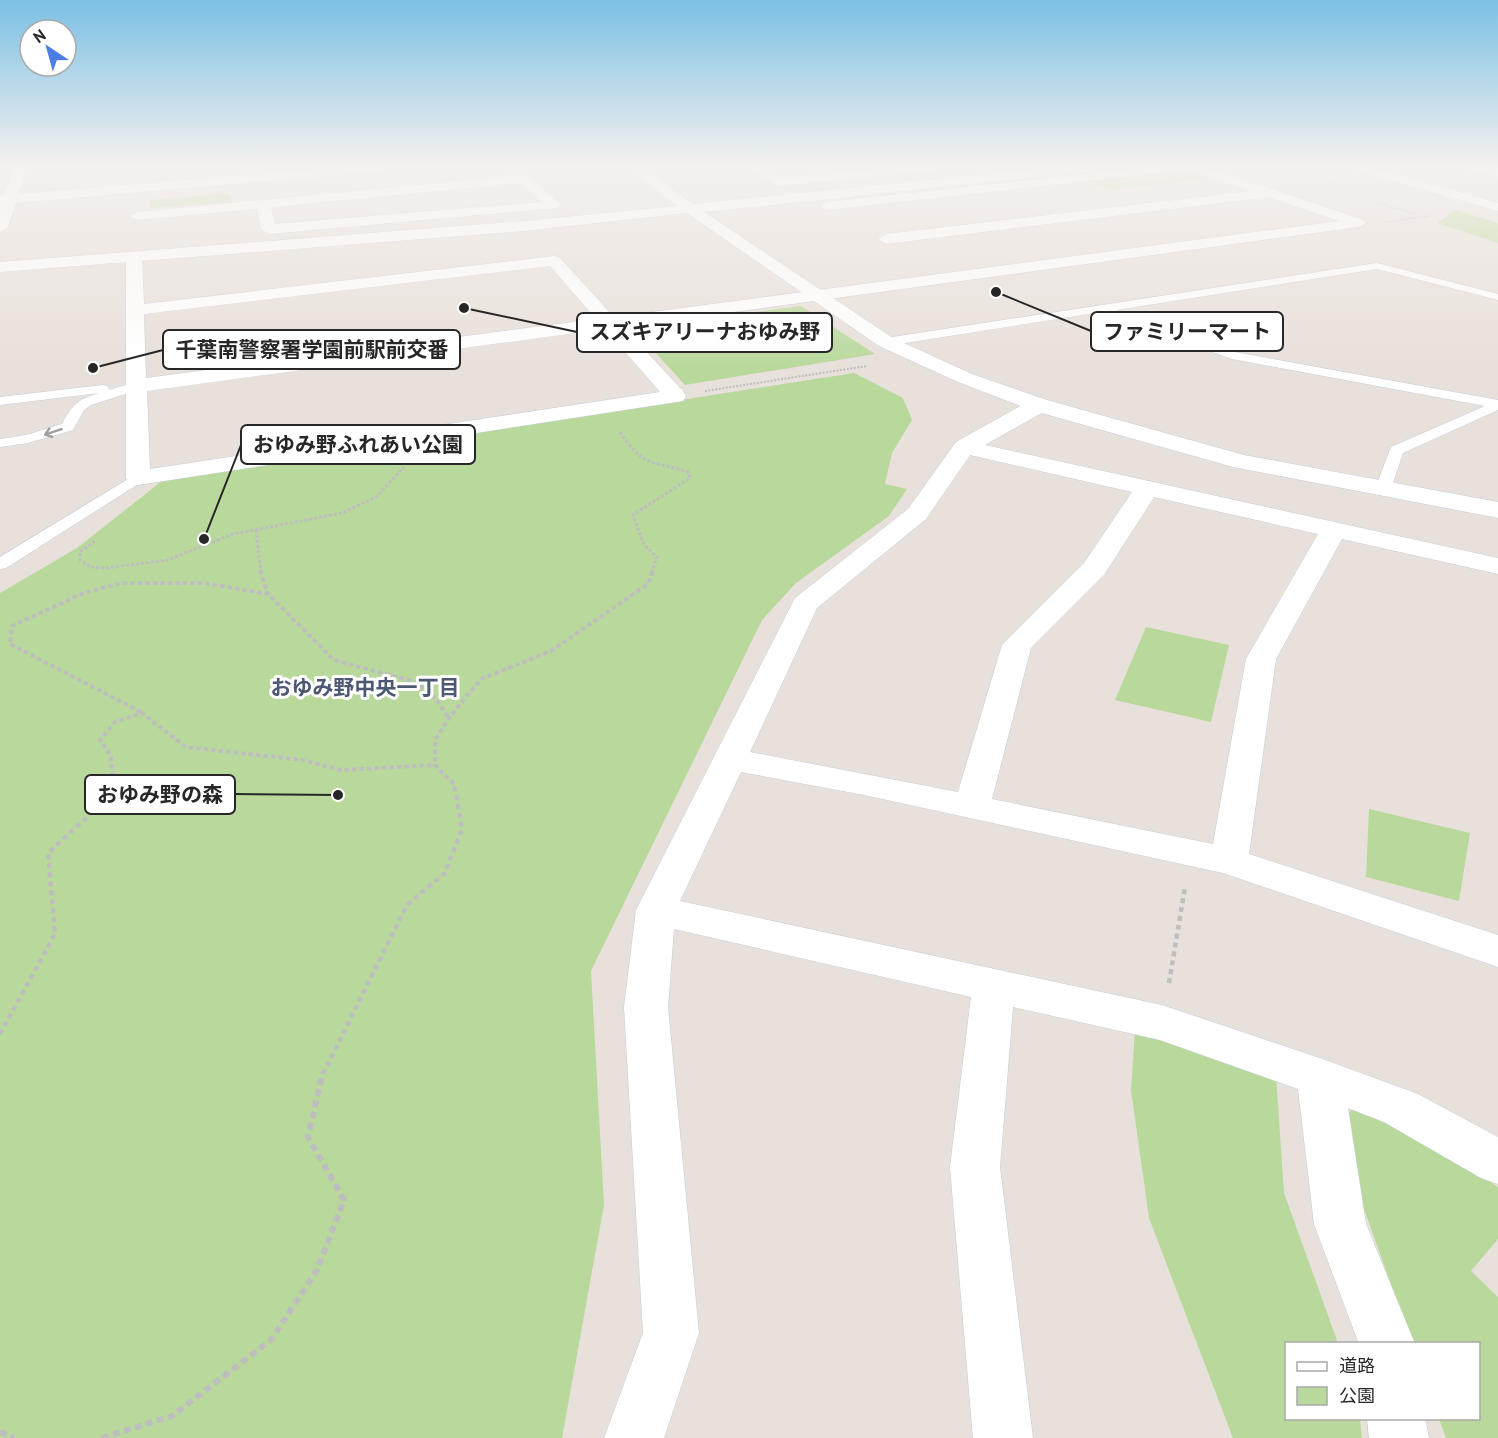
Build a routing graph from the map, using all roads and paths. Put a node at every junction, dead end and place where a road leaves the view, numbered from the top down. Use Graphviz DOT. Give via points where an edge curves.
graph roads {
  1 [pos="136,234"];
  2 [pos="371,234"];
  3 [pos="728,234"];
  4 [pos="907,234"];
  5 [pos="1276,234"];
  6 [pos="136,246"];
  7 [pos="906,250"];
  8 [pos="0,258"];
  9 [pos="934,266"];
  10 [pos="0,267"];
  11 [pos="954,277"];
  12 [pos="817,295"];
  13 [pos="1498,297"];
  14 [pos="1101,309"];
  15 [pos="135,310"];
  16 [pos="610,323"];
  17 [pos="886,342"];
  18 [pos="920,358"];
  19 [pos="136,386"];
  20 [pos="675,396"];
  21 [pos="0,400"];
  22 [pos="1498,404"];
  23 [pos="1039,405"];
  24 [pos="602,407"];
  25 [pos="0,443"];
  26 [pos="964,447"];
  27 [pos="414,464"];
  28 [pos="138,478"];
  29 [pos="1148,487"];
  30 [pos="1383,489"];
  31 [pos="1498,510"];
  32 [pos="1334,528"];
  33 [pos="256,530"];
  34 [pos="99,538"];
  35 [pos="0,564"];
  36 [pos="1498,566"];
  37 [pos="268,594"];
  38 [pos="142,712"];
  39 [pos="449,718"];
  40 [pos="731,759"];
  41 [pos="435,765"];
  42 [pos="972,807"];
  43 [pos="1190,853"];
  44 [pos="1229,861"];
  45 [pos="656,910"];
  46 [pos="1498,951"];
  47 [pos="994,984"];
  48 [pos="1162,1023"];
  49 [pos="0,1034"];
  50 [pos="1320,1077"];
  51 [pos="1498,1162"];
  52 [pos="1386,1342"];
  53 [pos="1396,1420"];
  54 [pos="0,1432"];
  55 [pos="14,1438"];
  56 [pos="102,1438"];
  57 [pos="634,1438"];
  58 [pos="1003,1438"];
  59 [pos="1399,1438"];
  1 -- 6 [label="street"];
  2 -- 6 [label="street"];
  3 -- 12 [label="street"];
  4 -- 7 [label="street" via="881,237"];
  5 -- 11 [label="street"];
  6 -- 8 [label="street"];
  6 -- 10 [label="street"];
  6 -- 15 [label="street"];
  9 -- 11 [label="street"];
  11 -- 12 [label="street"];
  12 -- 16 [label="street"];
  12 -- 17 [label="street"];
  13 -- 14 [label="lane" via="1377,266"];
  14 -- 17 [label="lane"];
  14 -- 22 [label="lane" via="1232,355"];
  15 -- 16 [label="street" via="554,261"];
  15 -- 19 [label="street"];
  16 -- 19 [label="street"];
  16 -- 20 [label="street"];
  17 -- 18 [label="street"];
  18 -- 20 [label="path"];
  18 -- 23 [label="street"];
  19 -- 21 [label="lane"];
  19 -- 25 [label="lane, one-way" via="86,402 68,427"];
  19 -- 28 [label="street"];
  20 -- 24 [label="street"];
  22 -- 30 [label="lane" via="1396,450"];
  23 -- 26 [label="street"];
  23 -- 30 [label="street" via="1241,462"];
  24 -- 28 [label="street"];
  24 -- 39 [label="path" via="637,455 645,461 678,467 688,472 690,478 633,515 644,544 657,557 648,584 551,651 481,679"];
  26 -- 29 [label="street"];
  26 -- 40 [label="street" via="917,514 805,604"];
  27 -- 33 [label="path" via="403,467 376,497 342,513"];
  28 -- 35 [label="lane"];
  29 -- 32 [label="street"];
  29 -- 42 [label="street" via="1094,569 1017,645"];
  30 -- 31 [label="street"];
  32 -- 36 [label="street"];
  32 -- 44 [label="street" via="1261,660"];
  33 -- 34 [label="path" via="233,534 167,560 107,568 90,567 80,560 80,552"];
  33 -- 37 [label="path" via="259,566"];
  37 -- 38 [label="path" via="204,583 121,583 84,593 12,626 10,644"];
  37 -- 39 [label="path" via="334,660 416,682 436,699"];
  38 -- 41 [label="path" via="186,747 302,760 341,770"];
  38 -- 49 [label="path" via="115,722 100,740 111,756 114,792 48,853 55,934"];
  39 -- 41 [label="path" via="435,740"];
  40 -- 42 [label="street"];
  40 -- 45 [label="street"];
  41 -- 56 [label="path" via="454,784 462,829 445,873 407,905 324,1068 308,1137 344,1200 317,1270 271,1340 172,1416"];
  42 -- 43 [label="street"];
  43 -- 44 [label="street"];
  43 -- 48 [label="path"];
  44 -- 46 [label="street"];
  45 -- 47 [label="street"];
  45 -- 57 [label="street" via="646,1006 671,1333"];
  47 -- 48 [label="street"];
  47 -- 58 [label="street" via="975,1167"];
  48 -- 50 [label="street"];
  50 -- 51 [label="street" via="1401,1108"];
  50 -- 52 [label="street" via="1340,1224"];
  53 -- 59 [label="street"];
  54 -- 55 [label="path"];
}
